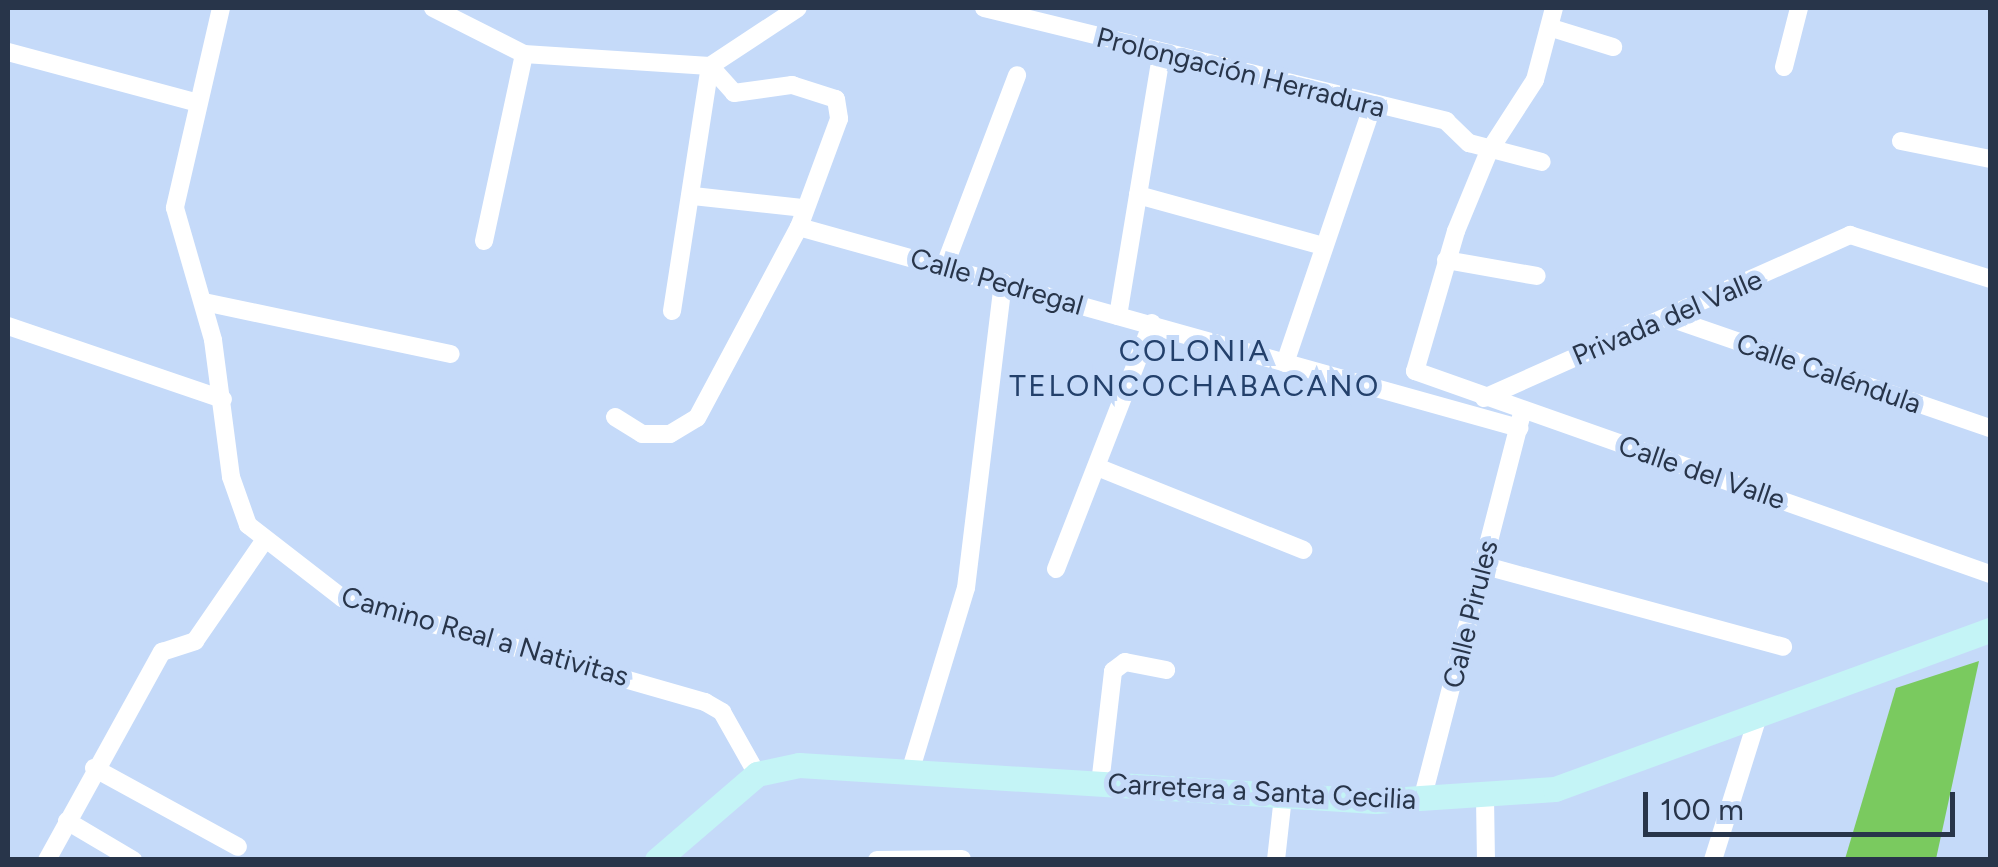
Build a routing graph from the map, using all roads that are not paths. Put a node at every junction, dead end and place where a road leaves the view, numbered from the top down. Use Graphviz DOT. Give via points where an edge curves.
graph roads {
  1 [pos="220,8"];
  2 [pos="433,8"];
  3 [pos="798,8"];
  4 [pos="984,8"];
  5 [pos="1554,8"];
  6 [pos="1800,8"];
  7 [pos="1555,29"];
  8 [pos="1613,47"];
  9 [pos="8,52"];
  10 [pos="524,54"];
  11 [pos="1161,56"];
  12 [pos="710,66"];
  13 [pos="1784,67"];
  14 [pos="1017,75"];
  15 [pos="198,103"];
  16 [pos="1373,104"];
  17 [pos="1901,141"];
  18 [pos="1489,151"];
  19 [pos="1990,160"];
  20 [pos="1542,162"];
  21 [pos="693,196"];
  22 [pos="1138,196"];
  23 [pos="804,208"];
  24 [pos="799,227"];
  25 [pos="484,241"];
  26 [pos="1323,246"];
  27 [pos="1446,260"];
  28 [pos="946,265"];
  29 [pos="1537,276"];
  30 [pos="1990,279"];
  31 [pos="1002,282"];
  32 [pos="204,302"];
  33 [pos="672,311"];
  34 [pos="1118,316"];
  35 [pos="1667,318"];
  36 [pos="1152,323"];
  37 [pos="8,326"];
  38 [pos="451,354"];
  39 [pos="1285,363"];
  40 [pos="1484,398"];
  41 [pos="223,399"];
  42 [pos="616,417"];
  43 [pos="1521,419"];
  44 [pos="1990,428"];
  45 [pos="1102,469"];
  46 [pos="262,544"];
  47 [pos="1303,550"];
  48 [pos="1482,565"];
  49 [pos="1056,569"];
  50 [pos="1990,574"];
  51 [pos="1990,630"];
  52 [pos="1783,646"];
  53 [pos="1166,670"];
  54 [pos="1758,716"];
  55 [pos="94,768"];
  56 [pos="910,772"];
  57 [pos="757,774"];
  58 [pos="1100,784"];
  59 [pos="1283,797"];
  60 [pos="1484,798"];
  61 [pos="1422,800"];
  62 [pos="67,821"];
  63 [pos="238,848"];
  64 [pos="50,859"];
  65 [pos="962,859"];
  66 [pos="132,860"];
  67 [pos="657,860"];
  68 [pos="877,860"];
  69 [pos="1276,860"];
  70 [pos="1486,860"];
  71 [pos="1713,860"];
  1 -- 15 [label="street, Camino Real a Nativitas"];
  2 -- 10 [label="street"];
  3 -- 12 [label="street"];
  4 -- 11 [label="street, Prolongación Herradura"];
  5 -- 7 [label="street"];
  6 -- 13 [label="street"];
  7 -- 8 [label="street"];
  7 -- 18 [label="street"];
  9 -- 15 [label="street"];
  10 -- 12 [label="street"];
  10 -- 25 [label="street"];
  11 -- 16 [label="street, Prolongación Herradura"];
  11 -- 22 [label="street"];
  12 -- 21 [label="street"];
  12 -- 23 [label="street" via="734,94 792,86 836,99 840,119"];
  14 -- 28 [label="street"];
  15 -- 32 [label="street, Camino Real a Nativitas" via="176,208"];
  16 -- 18 [label="street, Prolongación Herradura" via="1446,121"];
  16 -- 26 [label="street"];
  17 -- 19 [label="street"];
  18 -- 20 [label="street"];
  18 -- 27 [label="street"];
  21 -- 23 [label="street"];
  21 -- 33 [label="street"];
  22 -- 26 [label="street"];
  22 -- 34 [label="street"];
  23 -- 24 [label="street"];
  24 -- 28 [label="street, Calle Pedregal"];
  24 -- 42 [label="street" via="697,418 670,434 642,434"];
  26 -- 39 [label="street"];
  27 -- 29 [label="street"];
  27 -- 40 [label="street, Calle del Valle" via="1414,372"];
  28 -- 31 [label="street, Calle Pedregal"];
  30 -- 35 [label="street, Privada del Valle" via="1850,235"];
  31 -- 34 [label="street, Calle Pedregal"];
  31 -- 56 [label="street" via="966,588"];
  32 -- 38 [label="street"];
  32 -- 41 [label="street, Camino Real a Nativitas"];
  34 -- 36 [label="street, Calle Pedregal"];
  35 -- 40 [label="street, Privada del Valle"];
  35 -- 44 [label="street, Calle Caléndula"];
  36 -- 39 [label="street, Calle Pedregal"];
  36 -- 45 [label="street"];
  37 -- 41 [label="street"];
  39 -- 43 [label="street, Calle Pedregal"];
  40 -- 43 [label="street, Calle del Valle"];
  41 -- 46 [label="street, Camino Real a Nativitas" via="238,504"];
  43 -- 48 [label="street, Calle Pirules"];
  43 -- 50 [label="street, Calle del Valle"];
  45 -- 47 [label="street"];
  45 -- 49 [label="street" via="1076,502"];
  46 -- 55 [label="street" via="196,641 162,652"];
  46 -- 57 [label="street, Camino Real a Nativitas" via="342,598 704,702 722,712"];
  48 -- 52 [label="street"];
  48 -- 61 [label="street, Calle Pirules"];
  51 -- 54 [label="main road, Carretera a Santa Cecilia"];
  53 -- 58 [label="street" via="1126,662 1113,671"];
  54 -- 60 [label="main road, Carretera a Santa Cecilia" via="1572,784"];
  54 -- 71 [label="street"];
  55 -- 62 [label="street"];
  55 -- 63 [label="street"];
  56 -- 57 [label="main road, Carretera a Santa Cecilia" via="799,765"];
  56 -- 58 [label="main road, Carretera a Santa Cecilia"];
  57 -- 67 [label="main road"];
  58 -- 59 [label="main road, Carretera a Santa Cecilia"];
  59 -- 61 [label="main road, Carretera a Santa Cecilia"];
  59 -- 69 [label="street"];
  60 -- 61 [label="main road, Carretera a Santa Cecilia"];
  60 -- 70 [label="street"];
  62 -- 64 [label="street"];
  62 -- 66 [label="street"];
  65 -- 68 [label="street"];
}
